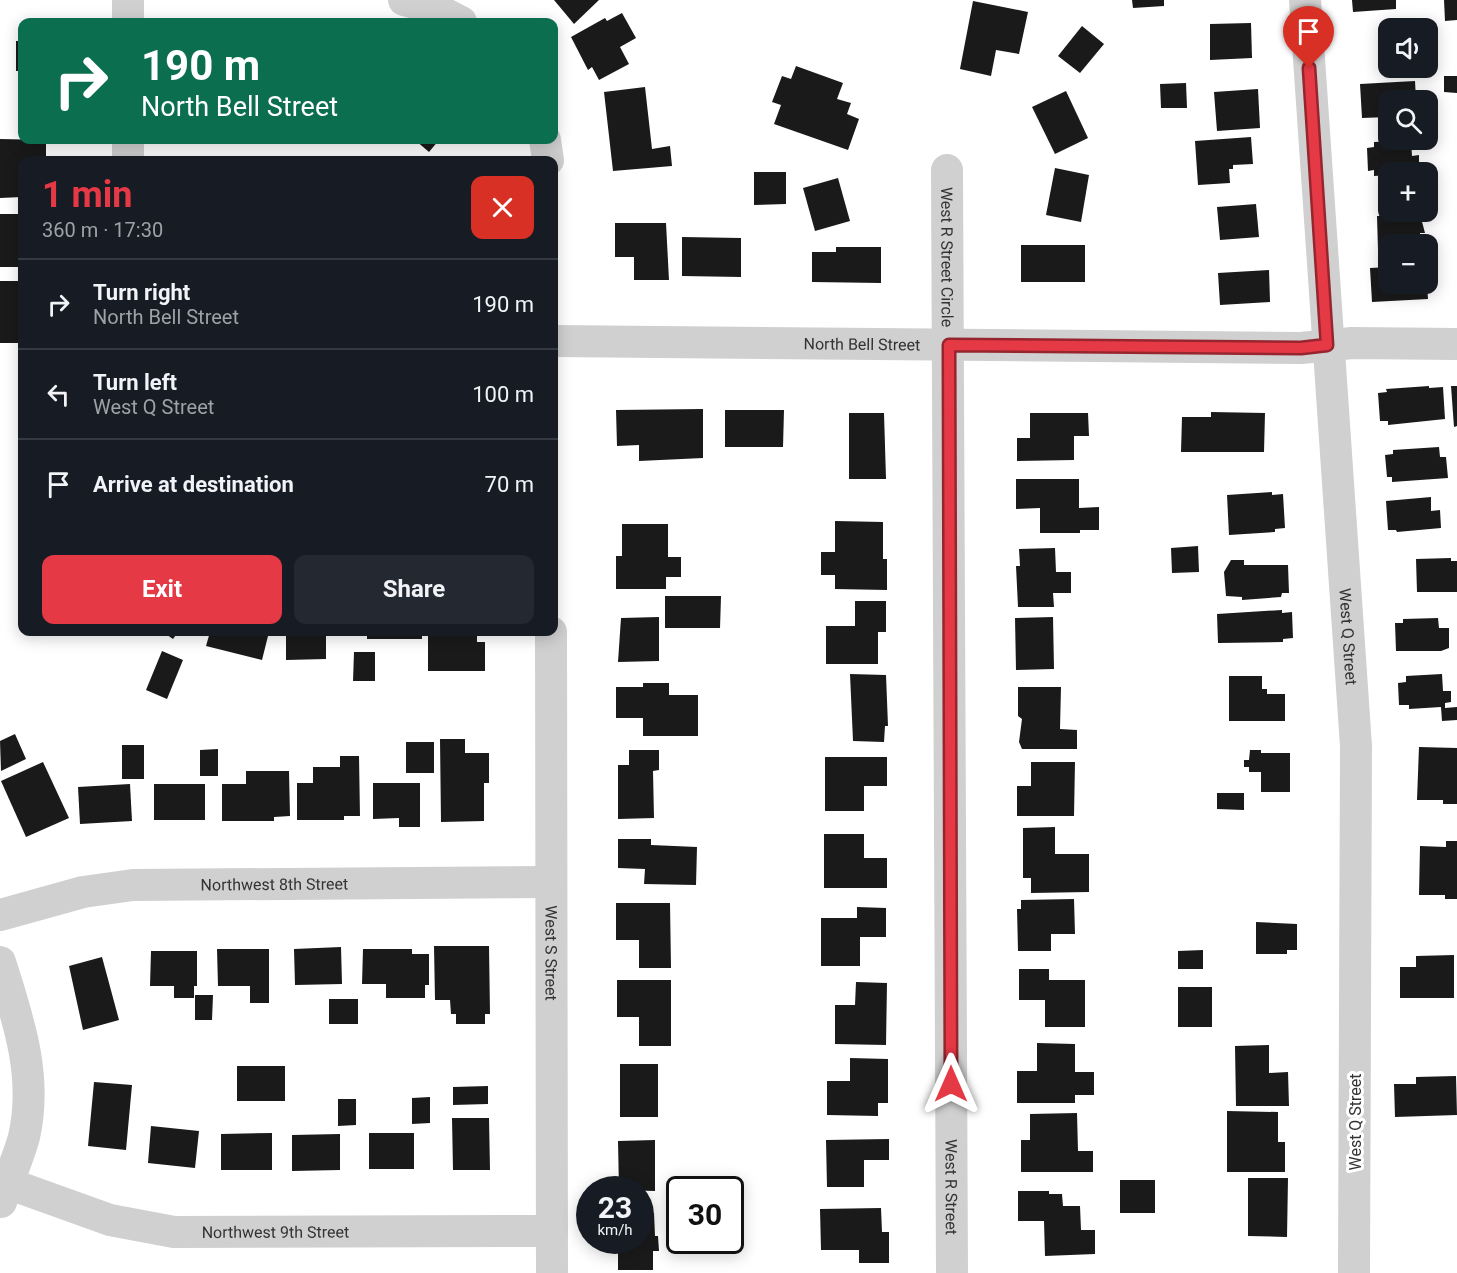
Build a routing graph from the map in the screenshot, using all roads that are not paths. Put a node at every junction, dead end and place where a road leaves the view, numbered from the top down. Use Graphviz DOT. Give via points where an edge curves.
graph roads {
  1 [pos="128,0"];
  2 [pos="404,0"];
  3 [pos="1305,0"];
  4 [pos="128,18"];
  5 [pos="453,18"];
  6 [pos="947,170"];
  7 [pos="558,341"];
  8 [pos="1457,344"];
  9 [pos="949,345"];
  10 [pos="1327,345"];
  11 [pos="550,636"];
  12 [pos="550,882"];
  13 [pos="0,915"];
  14 [pos="0,962"];
  15 [pos="4,1193"];
  16 [pos="552,1231"];
  17 [pos="552,1273"];
  18 [pos="952,1273"];
  19 [pos="1354,1273"];
  1 -- 4 [label="street"];
  2 -- 5 [label="street"];
  3 -- 10 [label="street, West Q Street"];
  6 -- 9 [label="street, West R Street Circle"];
  7 -- 9 [label="street, North Bell Street"];
  8 -- 10 [label="street, North Bell Street"];
  9 -- 10 [label="street, North Bell Street"];
  9 -- 18 [label="street, West R Street"];
  10 -- 19 [label="street, West Q Street" via="1356,746"];
  11 -- 12 [label="street, West S Street"];
  12 -- 13 [label="street, Northwest 8th Street" via="133,885 83,892"];
  12 -- 16 [label="street, West S Street"];
  14 -- 15 [label="street" via="21,1030 28,1073 24,1135"];
  15 -- 16 [label="street, Northwest 9th Street" via="174,1232"];
  16 -- 17 [label="street, West S Street"];
}
